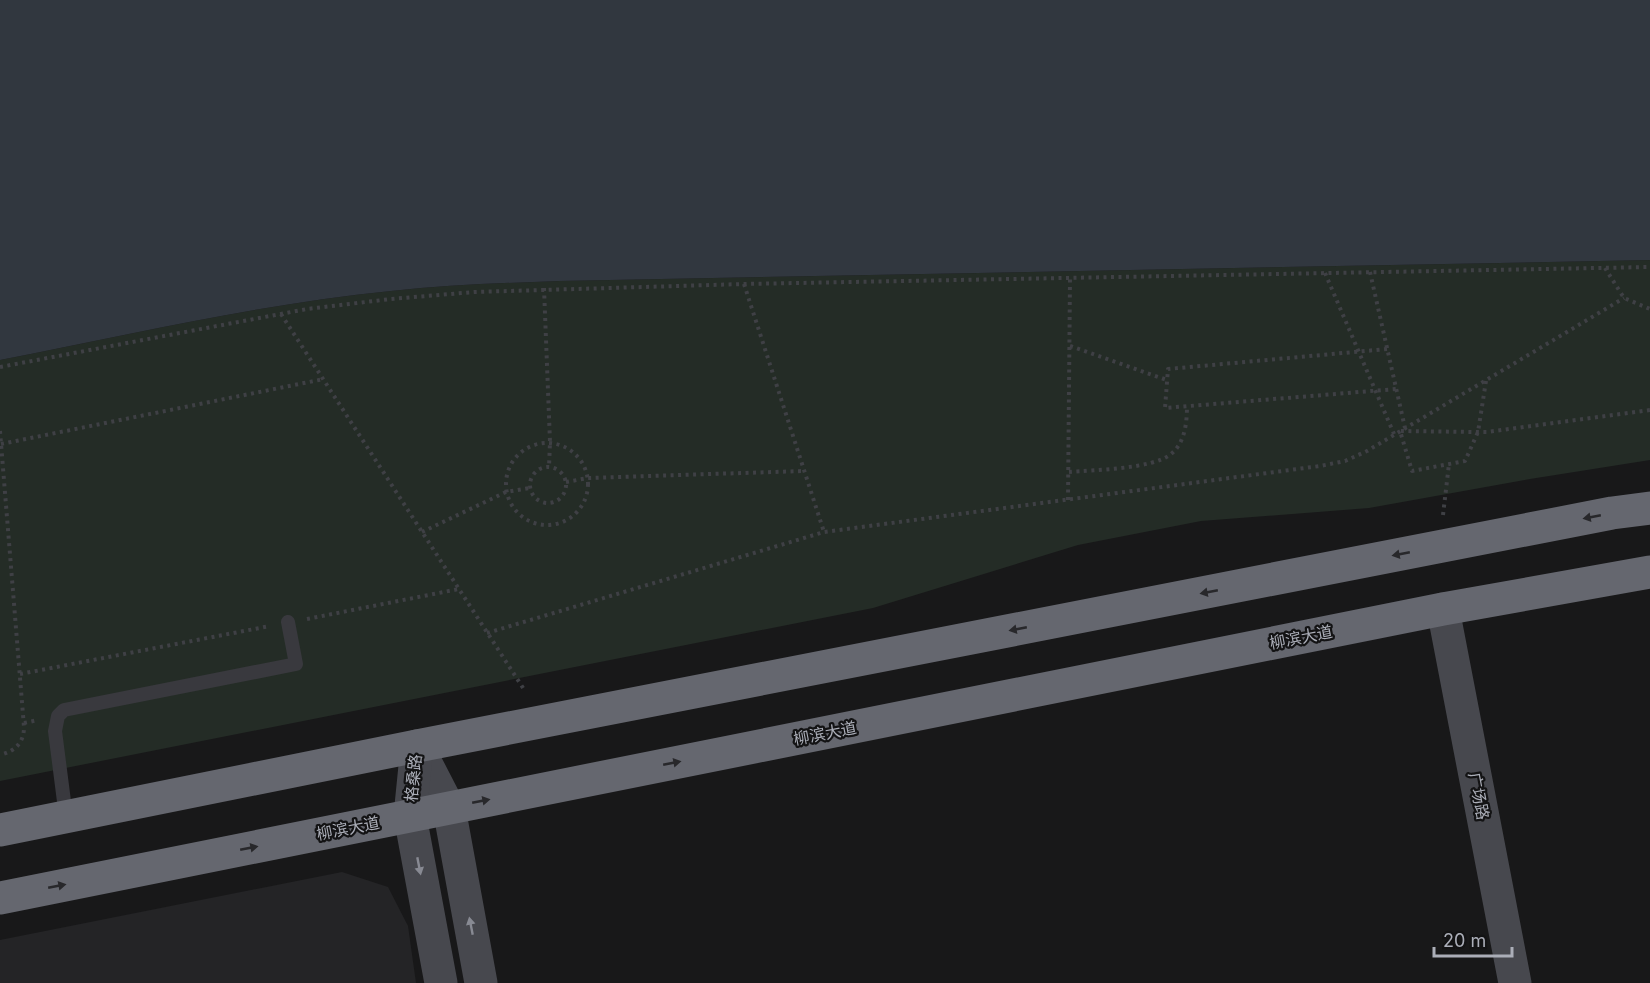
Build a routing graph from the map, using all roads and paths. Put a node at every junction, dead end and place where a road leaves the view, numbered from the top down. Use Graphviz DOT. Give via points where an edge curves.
graph roads {
  1 [pos="1650,267"];
  2 [pos="1605,268"];
  3 [pos="1370,272"];
  4 [pos="1325,273"];
  5 [pos="1070,278"];
  6 [pos="744,284"];
  7 [pos="544,288"];
  8 [pos="1624,298"];
  9 [pos="1650,309"];
  10 [pos="281,314"];
  11 [pos="1070,346"];
  12 [pos="1387,349"];
  13 [pos="1359,352"];
  14 [pos="0,367"];
  15 [pos="324,379"];
  16 [pos="1167,380"];
  17 [pos="1486,380"];
  18 [pos="1396,388"];
  19 [pos="1376,390"];
  20 [pos="1187,406"];
  21 [pos="1650,410"];
  22 [pos="1405,428"];
  23 [pos="0,431"];
  24 [pos="1400,431"];
  25 [pos="1478,432"];
  26 [pos="1394,434"];
  27 [pos="550,442"];
  28 [pos="1,444"];
  29 [pos="1449,464"];
  30 [pos="549,467"];
  31 [pos="804,471"];
  32 [pos="1069,472"];
  33 [pos="588,478"];
  34 [pos="566,482"];
  35 [pos="530,488"];
  36 [pos="506,492"];
  37 [pos="1068,500"];
  38 [pos="1650,508"];
  39 [pos="1443,515"];
  40 [pos="422,532"];
  41 [pos="824,532"];
  42 [pos="1650,572"];
  43 [pos="459,589"];
  44 [pos="1443,609"];
  45 [pos="288,622"];
  46 [pos="487,633"];
  47 [pos="20,674"];
  48 [pos="525,691"];
  49 [pos="417,746"];
  50 [pos="0,755"];
  51 [pos="449,808"];
  52 [pos="410,816"];
  53 [pos="66,817"];
  54 [pos="0,830"];
  55 [pos="0,898"];
  56 [pos="441,983"];
  57 [pos="482,983"];
  58 [pos="1515,983"];
  1 -- 2 [label="path"];
  2 -- 3 [label="path"];
  2 -- 8 [label="path"];
  3 -- 4 [label="path"];
  3 -- 12 [label="path"];
  4 -- 5 [label="path"];
  4 -- 13 [label="path"];
  5 -- 6 [label="path"];
  5 -- 11 [label="path"];
  6 -- 7 [label="path"];
  6 -- 31 [label="path"];
  7 -- 10 [label="path" via="391,299"];
  7 -- 27 [label="path"];
  8 -- 9 [label="path"];
  8 -- 17 [label="path"];
  10 -- 14 [label="path"];
  10 -- 15 [label="path"];
  11 -- 16 [label="path"];
  11 -- 32 [label="path"];
  12 -- 13 [label="path"];
  12 -- 18 [label="path"];
  13 -- 16 [label="path" via="1168,369"];
  13 -- 19 [label="path"];
  15 -- 28 [label="path"];
  15 -- 40 [label="path"];
  16 -- 20 [label="path" via="1165,408"];
  17 -- 22 [label="path"];
  17 -- 25 [label="path"];
  18 -- 19 [label="path"];
  18 -- 22 [label="path"];
  19 -- 20 [label="path"];
  19 -- 26 [label="path"];
  20 -- 32 [label="path" via="1183,436 1171,454 1161,460"];
  21 -- 25 [label="path"];
  22 -- 24 [label="path"];
  23 -- 28 [label="path"];
  24 -- 25 [label="path"];
  24 -- 26 [label="path"];
  24 -- 29 [label="path" via="1412,471"];
  25 -- 29 [label="path" via="1465,461"];
  26 -- 37 [label="path" via="1333,464"];
  27 -- 30 [label="path"];
  27 -- 33 [label="path" via="575,454"];
  27 -- 36 [label="path" via="524,449 514,458 507,470"];
  28 -- 47 [label="path"];
  29 -- 39 [label="path"];
  30 -- 34 [label="path" via="560,471"];
  30 -- 35 [label="path" via="533,474"];
  31 -- 33 [label="path"];
  31 -- 41 [label="path"];
  32 -- 37 [label="path"];
  33 -- 34 [label="path"];
  33 -- 36 [label="path" via="583,505 562,522 548,525 523,518"];
  34 -- 35 [label="path" via="561,498 550,503 538,500"];
  35 -- 36 [label="path"];
  36 -- 40 [label="path"];
  37 -- 41 [label="path"];
  38 -- 49 [label="highway, one-way"];
  40 -- 43 [label="path"];
  41 -- 46 [label="path"];
  42 -- 44 [label="highway, 柳滨大道"];
  43 -- 45 [label="path"];
  43 -- 46 [label="path"];
  51 -- 44 [label="highway, 柳滨大道, one-way"];
  44 -- 58 [label="main road, 广场路"];
  45 -- 47 [label="path"];
  45 -- 53 [label="lane" via="296,664 64,711 58,716 55,731"];
  46 -- 48 [label="path"];
  47 -- 50 [label="path" via="24,736 12,751"];
  49 -- 51 [label="main road, 格桑路"];
  49 -- 52 [label="main road, 格桑路"];
  49 -- 53 [label="highway"];
  51 -- 52 [label="highway, 柳滨大道"];
  57 -- 51 [label="main road, 格桑路, one-way"];
  55 -- 52 [label="highway, 柳滨大道, one-way"];
  52 -- 56 [label="main road, 格桑路, one-way"];
  53 -- 54 [label="highway"];
}
